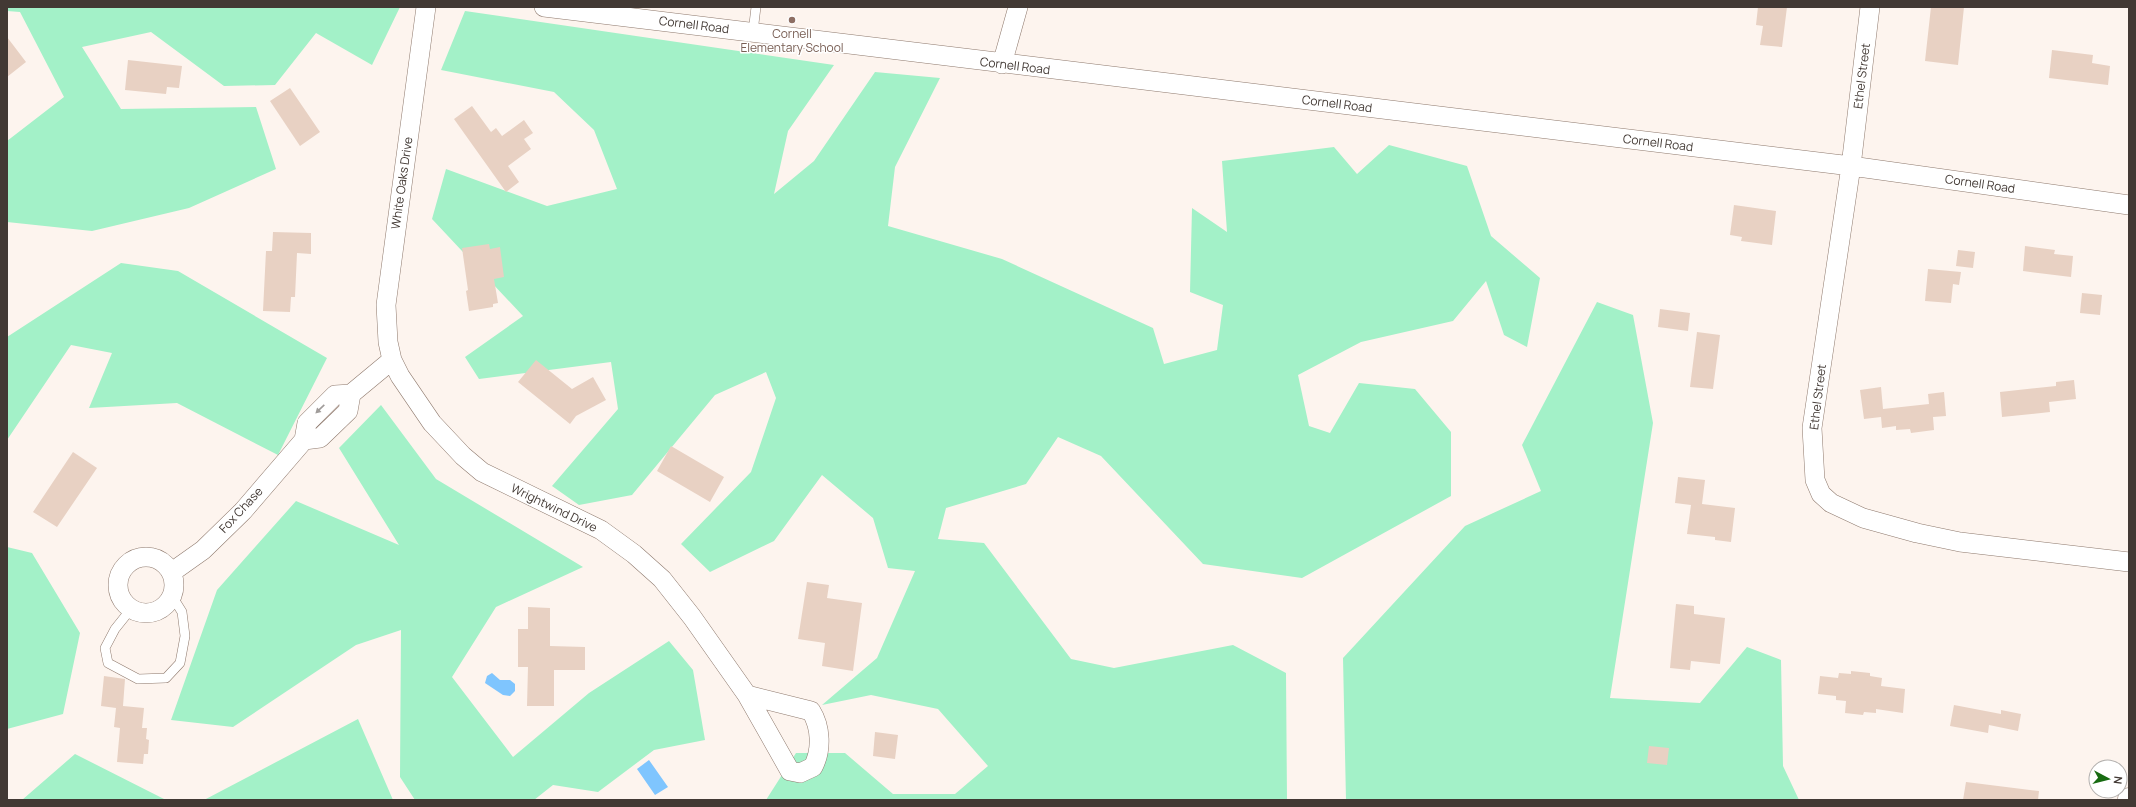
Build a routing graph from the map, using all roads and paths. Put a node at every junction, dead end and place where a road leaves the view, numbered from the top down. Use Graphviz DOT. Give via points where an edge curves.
graph roads {
  1 [pos="426,7"];
  2 [pos="544,7"];
  3 [pos="756,7"];
  4 [pos="1018,7"];
  5 [pos="1870,7"];
  6 [pos="753,32"];
  7 [pos="1002,64"];
  8 [pos="1851,166"];
  9 [pos="2129,205"];
  10 [pos="392,360"];
  11 [pos="2129,562"];
  12 [pos="172,572"];
  13 [pos="172,596"];
  14 [pos="131,608"];
  15 [pos="747,695"];
  1 -- 10 [label="street, White Oaks Drive" via="386,305 388,342"];
  2 -- 6 [label="street, Cornell Road"];
  3 -- 6 [label="lane"];
  4 -- 7 [label="street"];
  5 -- 8 [label="street, Ethel Street"];
  6 -- 7 [label="street, Cornell Road"];
  7 -- 8 [label="street, Cornell Road"];
  8 -- 9 [label="street, Cornell Road"];
  8 -- 11 [label="street, Ethel Street" via="1812,428 1815,480 1821,494 1831,503 1863,518 1917,533 1960,542"];
  10 -- 12 [label="street, Fox Chase" via="351,394 335,395 307,423 304,440 243,511 203,550"];
  10 -- 15 [label="street, Wrightwind Drive" via="432,423 482,472 601,530 662,579"];
  12 -- 13 [label="street"];
  12 -- 14 [label="street" via="154,557 130,561 120,573 118,581 120,597"];
  13 -- 14 [label="street" via="162,608 154,612 146,613"];
  13 -- 14 [label="lane" via="182,612 185,636 180,663 166,678 138,679 108,663 105,648"];
}
